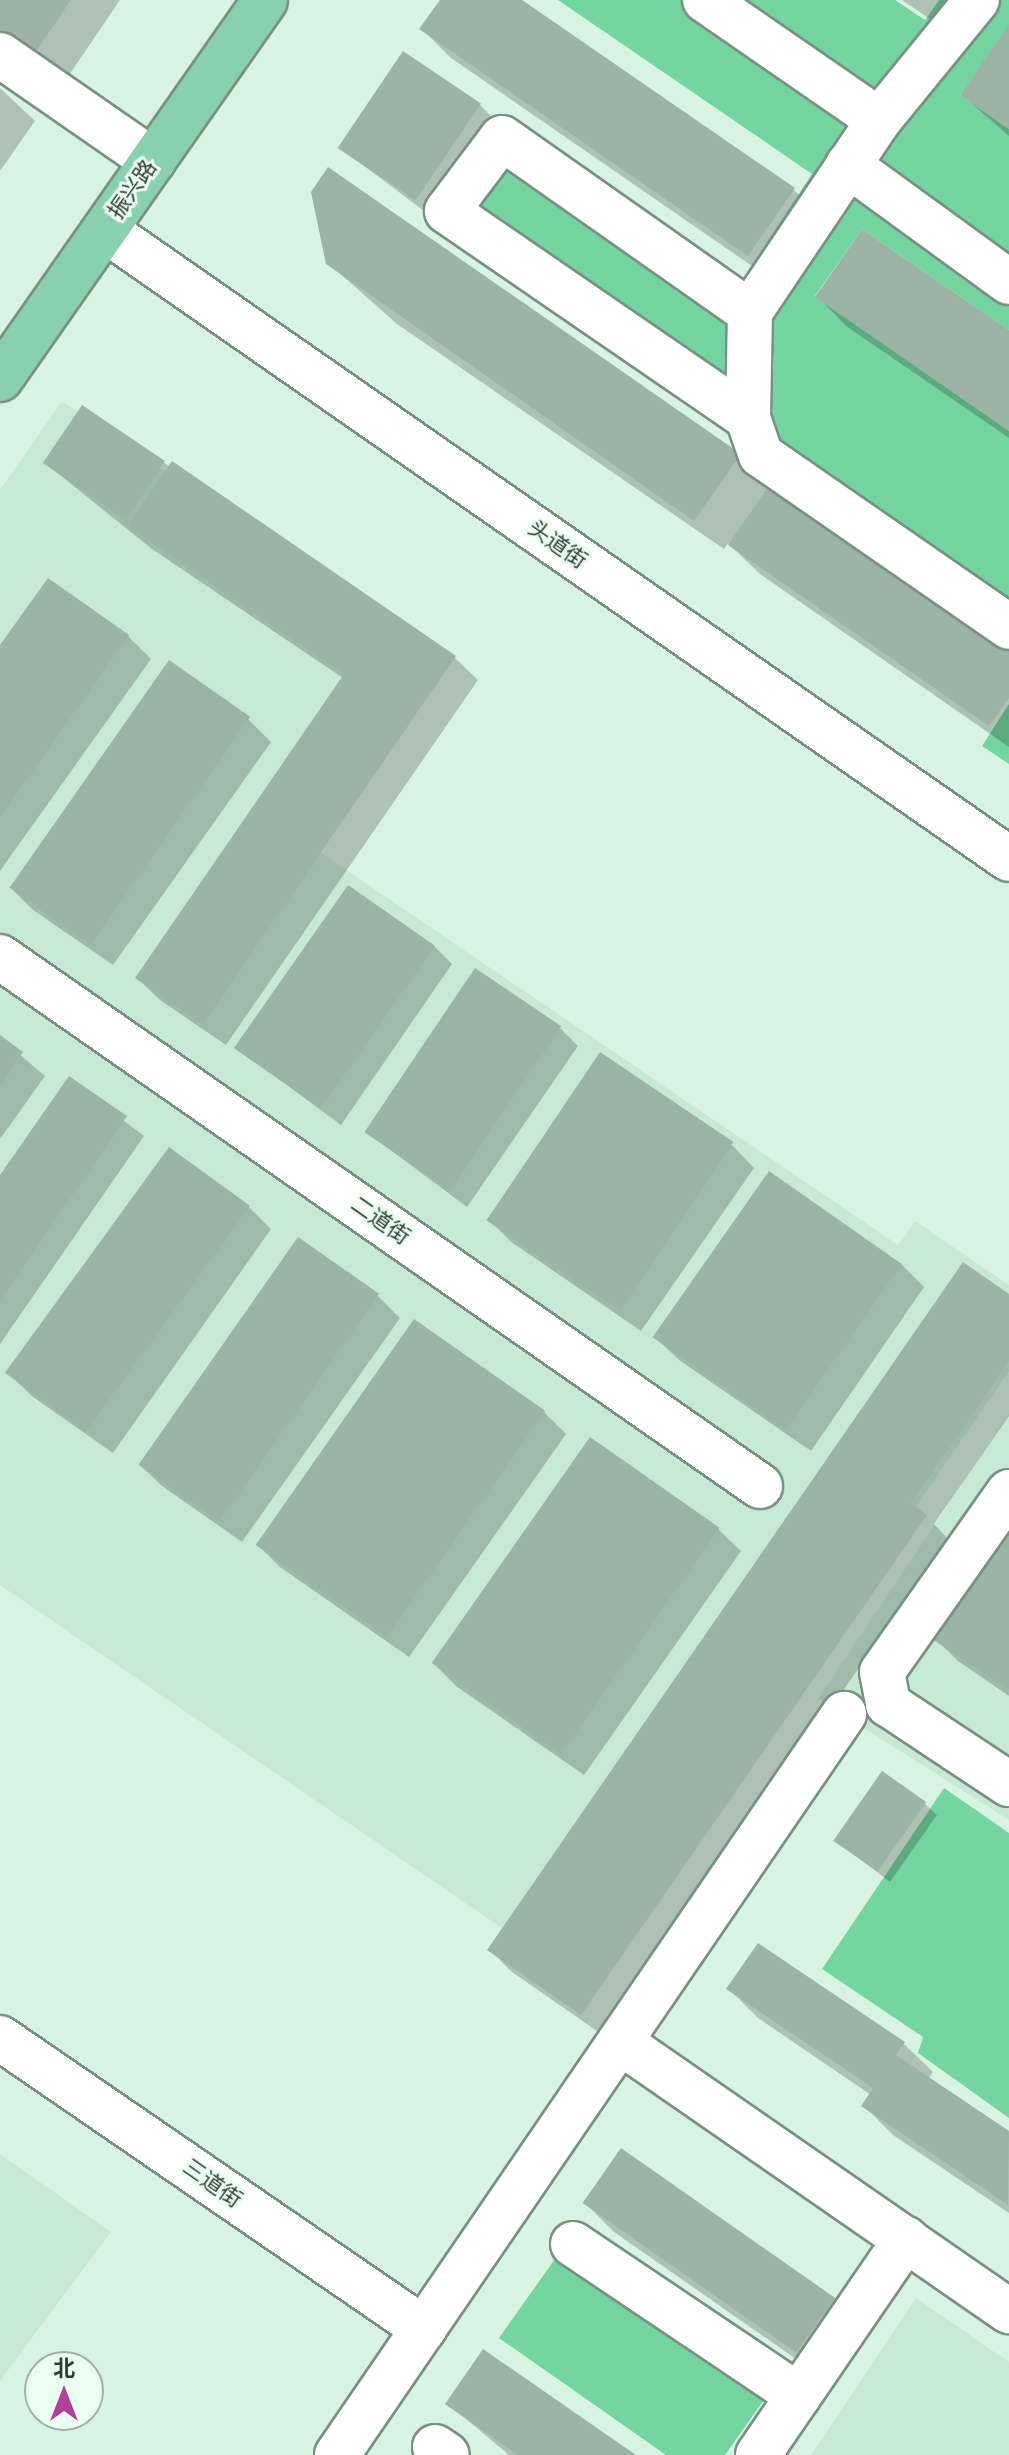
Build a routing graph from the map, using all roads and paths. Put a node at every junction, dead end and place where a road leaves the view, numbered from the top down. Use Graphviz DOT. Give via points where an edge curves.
graph roads {
  1 [pos="265,0"];
  2 [pos="705,0"];
  3 [pos="977,0"];
  4 [pos="0,55"];
  5 [pos="879,120"];
  6 [pos="153,161"];
  7 [pos="848,165"];
  8 [pos="105,230"];
  9 [pos="1009,282"];
  10 [pos="750,312"];
  11 [pos="0,379"];
  12 [pos="748,418"];
  13 [pos="1009,627"];
  14 [pos="1004,845"];
  15 [pos="0,957"];
  16 [pos="760,1486"];
  17 [pos="1009,1492"];
  18 [pos="844,1714"];
  19 [pos="1009,1784"];
  20 [pos="0,2038"];
  21 [pos="620,2042"];
  22 [pos="906,2239"];
  23 [pos="573,2244"];
  24 [pos="1009,2311"];
  25 [pos="424,2329"];
  26 [pos="799,2396"];
  27 [pos="337,2455"];
  28 [pos="758,2455"];
  1 -- 6 [label="main road, 振兴路"];
  2 -- 5 [label="street"];
  3 -- 5 [label="street"];
  4 -- 6 [label="street"];
  5 -- 7 [label="street"];
  6 -- 8 [label="main road, 振兴路"];
  7 -- 9 [label="street"];
  7 -- 10 [label="street"];
  8 -- 11 [label="main road, 振兴路"];
  8 -- 14 [label="street, 头道街"];
  10 -- 12 [label="street"];
  10 -- 12 [label="street" via="502,138 447,211"];
  12 -- 13 [label="street" via="761,455"];
  15 -- 16 [label="street, 二道街"];
  17 -- 19 [label="street" via="882,1672 888,1704"];
  18 -- 21 [label="street"];
  20 -- 25 [label="street, 三道街"];
  21 -- 22 [label="street"];
  21 -- 25 [label="street"];
  22 -- 24 [label="street"];
  22 -- 26 [label="street"];
  23 -- 26 [label="street"];
  25 -- 27 [label="street"];
  26 -- 28 [label="street"];
}
